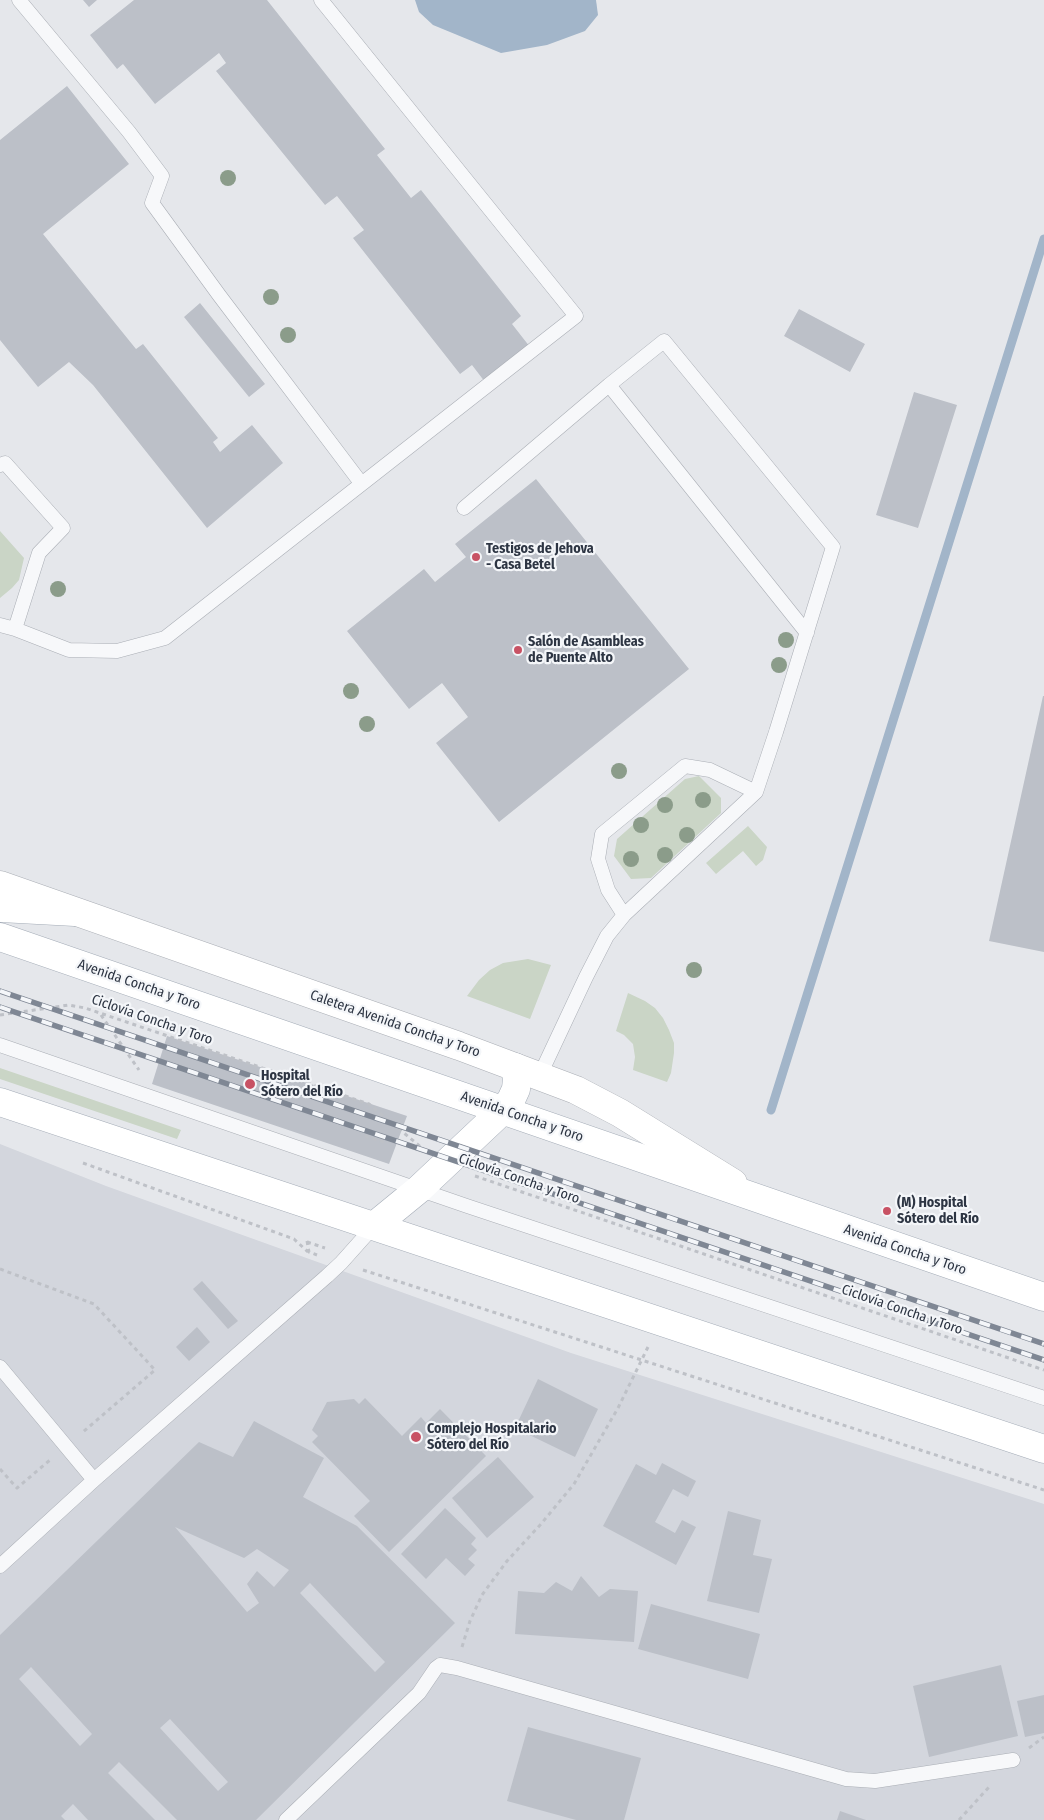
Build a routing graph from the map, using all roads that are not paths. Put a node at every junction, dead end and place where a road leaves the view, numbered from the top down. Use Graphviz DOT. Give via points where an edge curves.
graph roads {
  1 [pos="19,0"];
  2 [pos="321,0"];
  3 [pos="609,385"];
  4 [pos="0,465"];
  5 [pos="361,483"];
  6 [pos="464,508"];
  7 [pos="0,625"];
  8 [pos="15,629"];
  9 [pos="807,632"];
  10 [pos="756,792"];
  11 [pos="0,885"];
  12 [pos="0,908"];
  13 [pos="75,912"];
  14 [pos="624,915"];
  15 [pos="0,937"];
  16 [pos="0,1045"];
  17 [pos="527,1071"];
  18 [pos="0,1102"];
  19 [pos="503,1110"];
  20 [pos="418,1190"];
  21 [pos="772,1204"];
  22 [pos="374,1226"];
  23 [pos="1044,1297"];
  24 [pos="0,1367"];
  25 [pos="1044,1398"];
  26 [pos="1044,1450"];
  27 [pos="94,1480"];
  28 [pos="0,1566"];
  29 [pos="1013,1760"];
  30 [pos="286,1820"];
  1 -- 5 [label="lane" via="162,176 152,203"];
  2 -- 5 [label="lane" via="576,316"];
  3 -- 6 [label="lane"];
  3 -- 9 [label="lane"];
  3 -- 9 [label="lane" via="664,340 834,547"];
  4 -- 8 [label="lane" via="5,463 63,528 39,553"];
  5 -- 8 [label="lane" via="165,638 117,651 69,650"];
  7 -- 8 [label="lane"];
  9 -- 10 [label="lane"];
  10 -- 14 [label="lane"];
  10 -- 14 [label="lane" via="710,770 685,766 602,834 598,859 608,890"];
  11 -- 13 [label="main road, Caletera Avenida Concha y Toro"];
  12 -- 13 [label="main road"];
  13 -- 17 [label="main road, Caletera Avenida Concha y Toro"];
  14 -- 17 [label="lane" via="607,936"];
  15 -- 19 [label="main road, Avenida Concha y Toro"];
  16 -- 20 [label="lane"];
  17 -- 19 [label="main road" via="517,1079 511,1100"];
  17 -- 21 [label="main road, Caletera Avenida Concha y Toro" via="598,1101"];
  18 -- 22 [label="main road"];
  19 -- 20 [label="main road"];
  19 -- 21 [label="main road, Avenida Concha y Toro"];
  20 -- 22 [label="main road"];
  20 -- 25 [label="lane"];
  21 -- 23 [label="main road, Avenida Concha y Toro"];
  22 -- 26 [label="main road"];
  22 -- 27 [label="lane" via="341,1263"];
  24 -- 27 [label="lane"];
  27 -- 28 [label="lane"];
  29 -- 30 [label="lane" via="875,1781 846,1779 440,1665 419,1693"];
}
